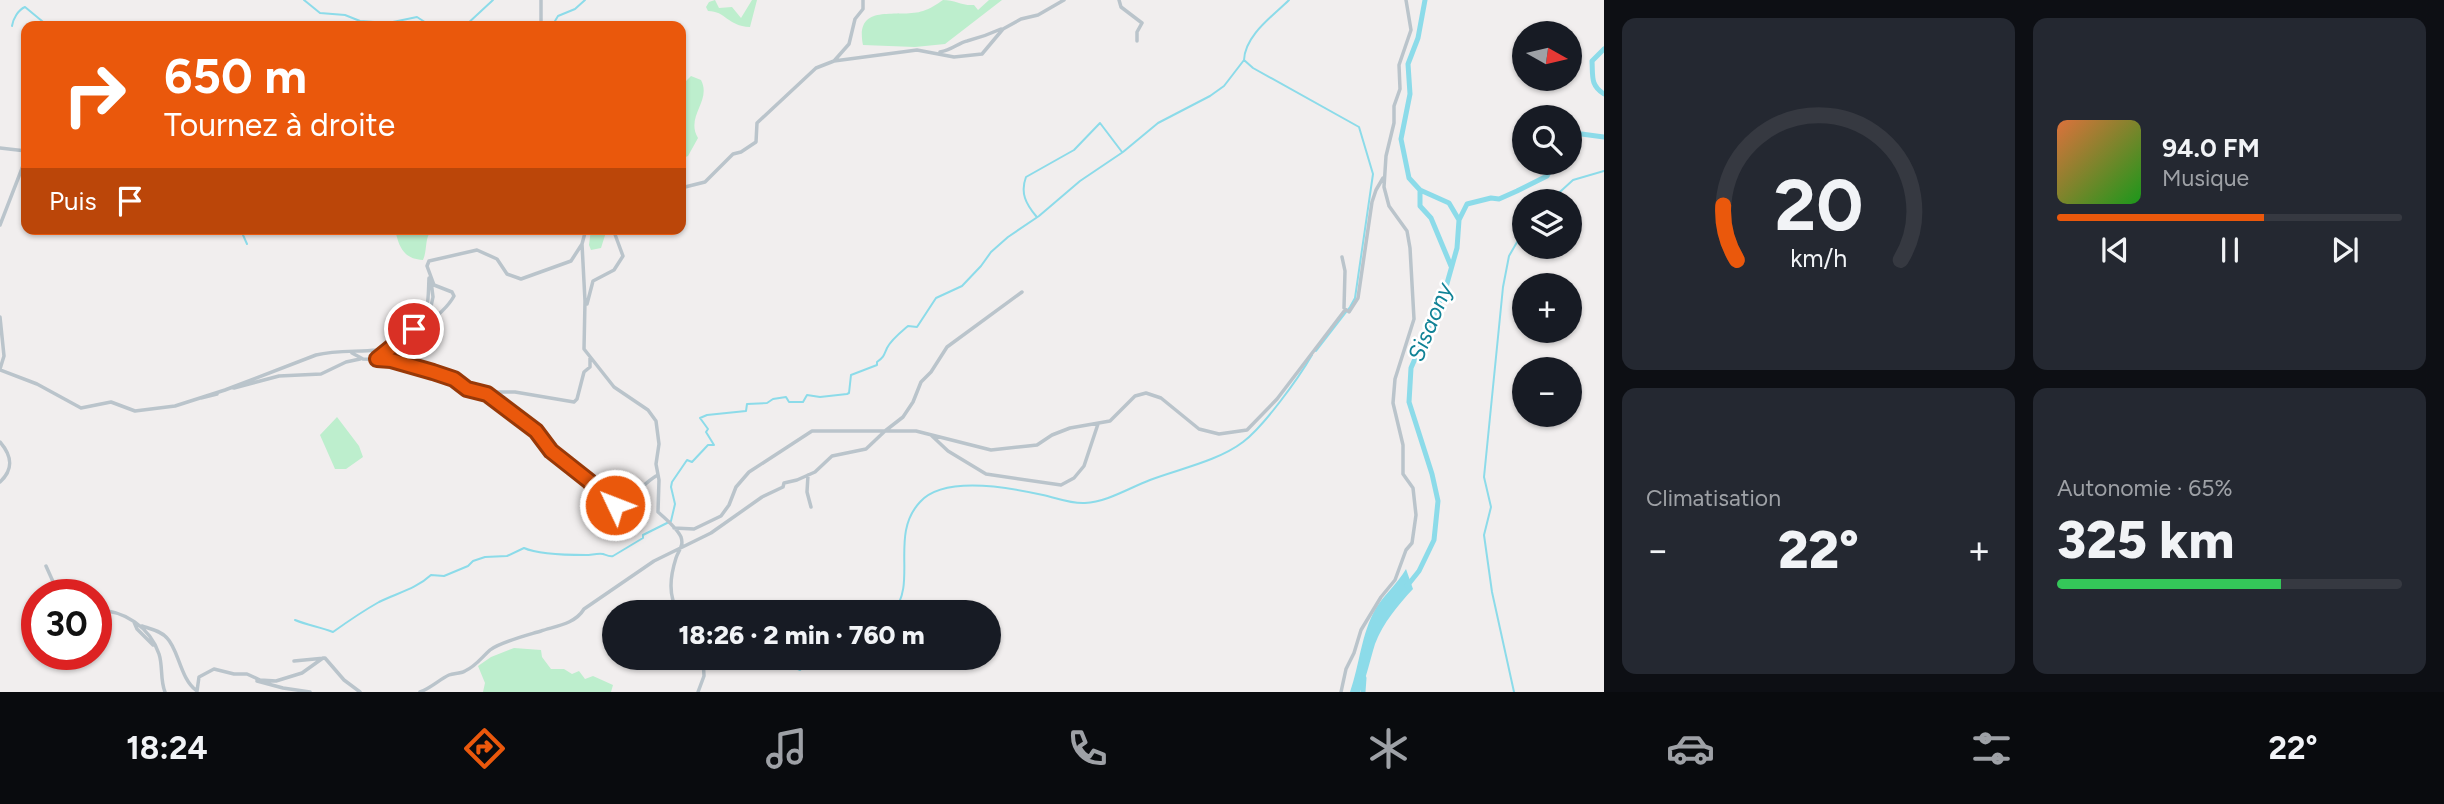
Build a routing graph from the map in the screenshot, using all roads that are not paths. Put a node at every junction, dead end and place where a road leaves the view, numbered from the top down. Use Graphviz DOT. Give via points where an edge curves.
graph roads {
  1 [pos="541,0"];
  2 [pos="863,0"];
  3 [pos="1064,0"];
  4 [pos="1119,0"];
  5 [pos="1406,0"];
  6 [pos="541,21"];
  7 [pos="1003,29"];
  8 [pos="1137,41"];
  9 [pos="935,53"];
  10 [pos="834,61"];
  11 [pos="0,148"];
  12 [pos="21,150"];
  13 [pos="21,171"];
  14 [pos="1384,176"];
  15 [pos="686,187"];
  16 [pos="0,225"];
  17 [pos="584,235"];
  18 [pos="615,235"];
  19 [pos="582,244"];
  20 [pos="1342,257"];
  21 [pos="430,277"];
  22 [pos="1023,292"];
  23 [pos="1347,311"];
  24 [pos="584,316"];
  25 [pos="0,317"];
  26 [pos="427,323"];
  27 [pos="411,333"];
  28 [pos="402,338"];
  29 [pos="350,352"];
  30 [pos="589,357"];
  31 [pos="363,359"];
  32 [pos="377,359"];
  33 [pos="0,370"];
  34 [pos="458,382"];
  35 [pos="226,389"];
  36 [pos="1098,424"];
  37 [pos="885,431"];
  38 [pos="930,434"];
  39 [pos="0,442"];
  40 [pos="808,475"];
  41 [pos="656,476"];
  42 [pos="0,482"];
  43 [pos="811,507"];
  44 [pos="671,524"];
  45 [pos="681,549"];
  46 [pos="46,566"];
  47 [pos="52,579"];
  48 [pos="672,600"];
  49 [pos="112,612"];
  50 [pos="133,620"];
  51 [pos="139,625"];
  52 [pos="154,646"];
  53 [pos="323,658"];
  54 [pos="294,661"];
  55 [pos="704,670"];
  56 [pos="254,679"];
  57 [pos="198,691"];
  58 [pos="165,692"];
  59 [pos="310,692"];
  60 [pos="360,692"];
  61 [pos="420,692"];
  62 [pos="698,692"];
  63 [pos="1341,692"];
  1 -- 6 [label="street"];
  2 -- 10 [label="street" via="849,44"];
  3 -- 7 [label="street"];
  4 -- 8 [label="street" via="1121,7 1142,23"];
  5 -- 14 [label="street" via="1411,30 1399,65 1400,89"];
  7 -- 9 [label="street"];
  7 -- 9 [label="street" via="982,54 954,57"];
  9 -- 10 [label="street" via="917,50"];
  10 -- 15 [label="street" via="816,68 757,123 756,142 733,154 705,182"];
  11 -- 12 [label="street"];
  13 -- 16 [label="street"];
  14 -- 23 [label="street" via="1373,202 1358,299"];
  14 -- 63 [label="street" via="1389,206 1407,231 1410,248 1414,319 1395,379 1393,403 1403,445 1403,474 1413,488 1416,515 1412,543 1395,580 1361,630"];
  17 -- 19 [label="street"];
  18 -- 24 [label="street" via="623,256 614,270 593,281"];
  19 -- 21 [label="street" via="571,261 527,277 512,277 497,259 477,250 429,261"];
  19 -- 24 [label="street"];
  20 -- 23 [label="street"];
  21 -- 26 [label="street" via="433,297"];
  21 -- 26 [label="street" via="436,287 454,296"];
  21 -- 27 [label="street" via="427,309"];
  22 -- 37 [label="street" via="947,347 902,417"];
  23 -- 36 [label="street" via="1247,430 1219,434 1199,429 1161,398 1146,393 1135,396 1110,421"];
  24 -- 30 [label="street" via="583,346"];
  25 -- 33 [label="street" via="4,356"];
  26 -- 27 [label="street"];
  27 -- 28 [label="street"];
  28 -- 29 [label="street" via="382,349"];
  28 -- 32 [label="street"];
  29 -- 31 [label="street"];
  29 -- 35 [label="street" via="316,355"];
  30 -- 34 [label="street" via="590,367 574,402 515,392 485,393"];
  30 -- 41 [label="street" via="614,387 648,410 656,421"];
  31 -- 32 [label="street"];
  31 -- 35 [label="street" via="321,374 279,376"];
  32 -- 34 [label="street"];
  33 -- 35 [label="street" via="81,408 111,402 135,411 160,409"];
  34 -- 41 [label="street" via="487,394 527,424 610,504 629,497"];
  36 -- 38 [label="street" via="1070,428 1037,445 1001,450"];
  36 -- 38 [label="street" via="1084,466 1061,485 986,474"];
  37 -- 38 [label="street"];
  37 -- 40 [label="street" via="866,449 832,456"];
  37 -- 44 [label="street" via="812,431 750,471 721,516 694,529"];
  39 -- 42 [label="street" via="10,463"];
  40 -- 43 [label="street"];
  40 -- 45 [label="street" via="784,483"];
  41 -- 44 [label="street" via="658,512"];
  44 -- 45 [label="street" via="680,533"];
  45 -- 48 [label="street" via="671,584"];
  45 -- 61 [label="street" via="654,561 577,617 499,646 472,668"];
  46 -- 47 [label="street"];
  49 -- 50 [label="street"];
  50 -- 51 [label="street"];
  50 -- 52 [label="street"];
  51 -- 52 [label="street"];
  51 -- 57 [label="street" via="170,641"];
  52 -- 58 [label="street"];
  53 -- 54 [label="street"];
  53 -- 56 [label="street" via="302,673 280,680"];
  53 -- 60 [label="street"];
  55 -- 62 [label="street"];
  56 -- 57 [label="street" via="214,668 199,677"];
  56 -- 59 [label="street"];
}
